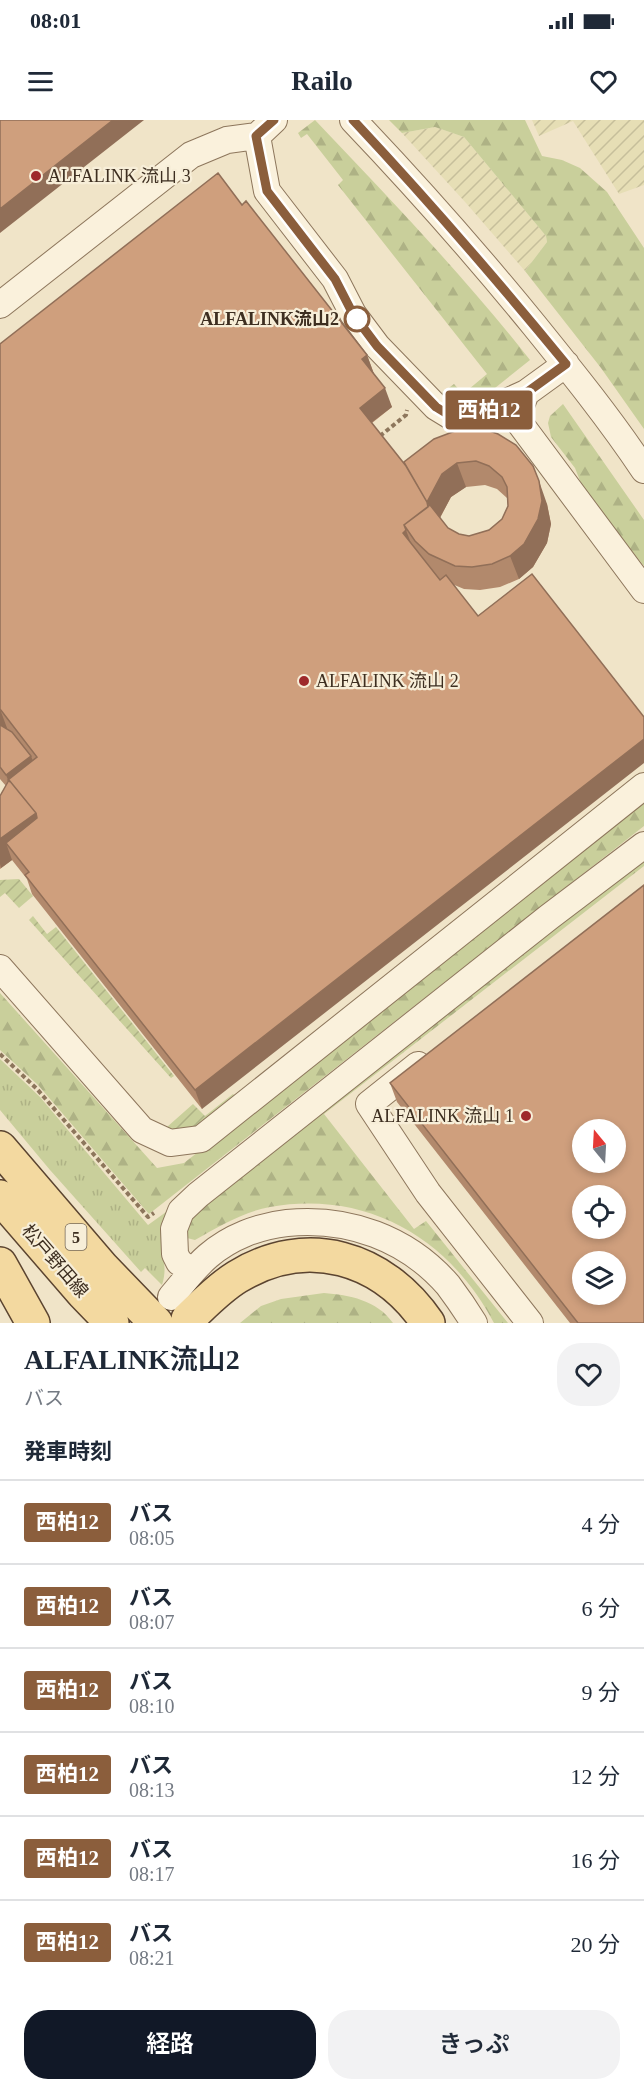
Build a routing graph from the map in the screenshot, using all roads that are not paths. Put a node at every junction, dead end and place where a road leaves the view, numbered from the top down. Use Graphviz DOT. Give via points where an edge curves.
graph roads {
  1 [pos="353,120"];
  2 [pos="265,128"];
  3 [pos="225,130"];
  4 [pos="0,305"];
  5 [pos="566,364"];
  6 [pos="526,393"];
  7 [pos="644,470"];
  8 [pos="644,590"];
  9 [pos="644,786"];
  10 [pos="644,845"];
  11 [pos="0,968"];
  12 [pos="434,1053"];
  13 [pos="0,1148"];
  14 [pos="0,1197"];
  15 [pos="0,1264"];
  16 [pos="192,1271"];
  17 [pos="172,1313"];
  18 [pos="33,1323"];
  19 [pos="112,1323"];
  20 [pos="428,1323"];
  21 [pos="474,1323"];
  22 [pos="530,1323"];
  1 -- 5 [label="street" via="419,189"];
  2 -- 3 [label="street"];
  2 -- 6 [label="street" via="267,191 335,279 353,314 377,346 436,407 454,418 473,417"];
  3 -- 4 [label="street"];
  5 -- 6 [label="street"];
  5 -- 7 [label="street"];
  6 -- 8 [label="street" via="516,418"];
  9 -- 11 [label="street" via="201,1139 170,1143 142,1130"];
  10 -- 16 [label="street" via="181,1211 174,1229 175,1254"];
  12 -- 22 [label="street" via="369,1104 428,1193"];
  13 -- 17 [label="main road, 松戸野田線 / 5" via="102,1267"];
  14 -- 19 [label="main road, 松戸野田線 / 5"];
  15 -- 18 [label="main road"];
  16 -- 17 [label="street"];
  16 -- 21 [label="street" via="230,1240 250,1231 300,1222 342,1224 376,1233 414,1255 448,1286"];
  17 -- 20 [label="main road" via="265,1263 292,1256 320,1256 351,1261 375,1272 401,1290"];
}
